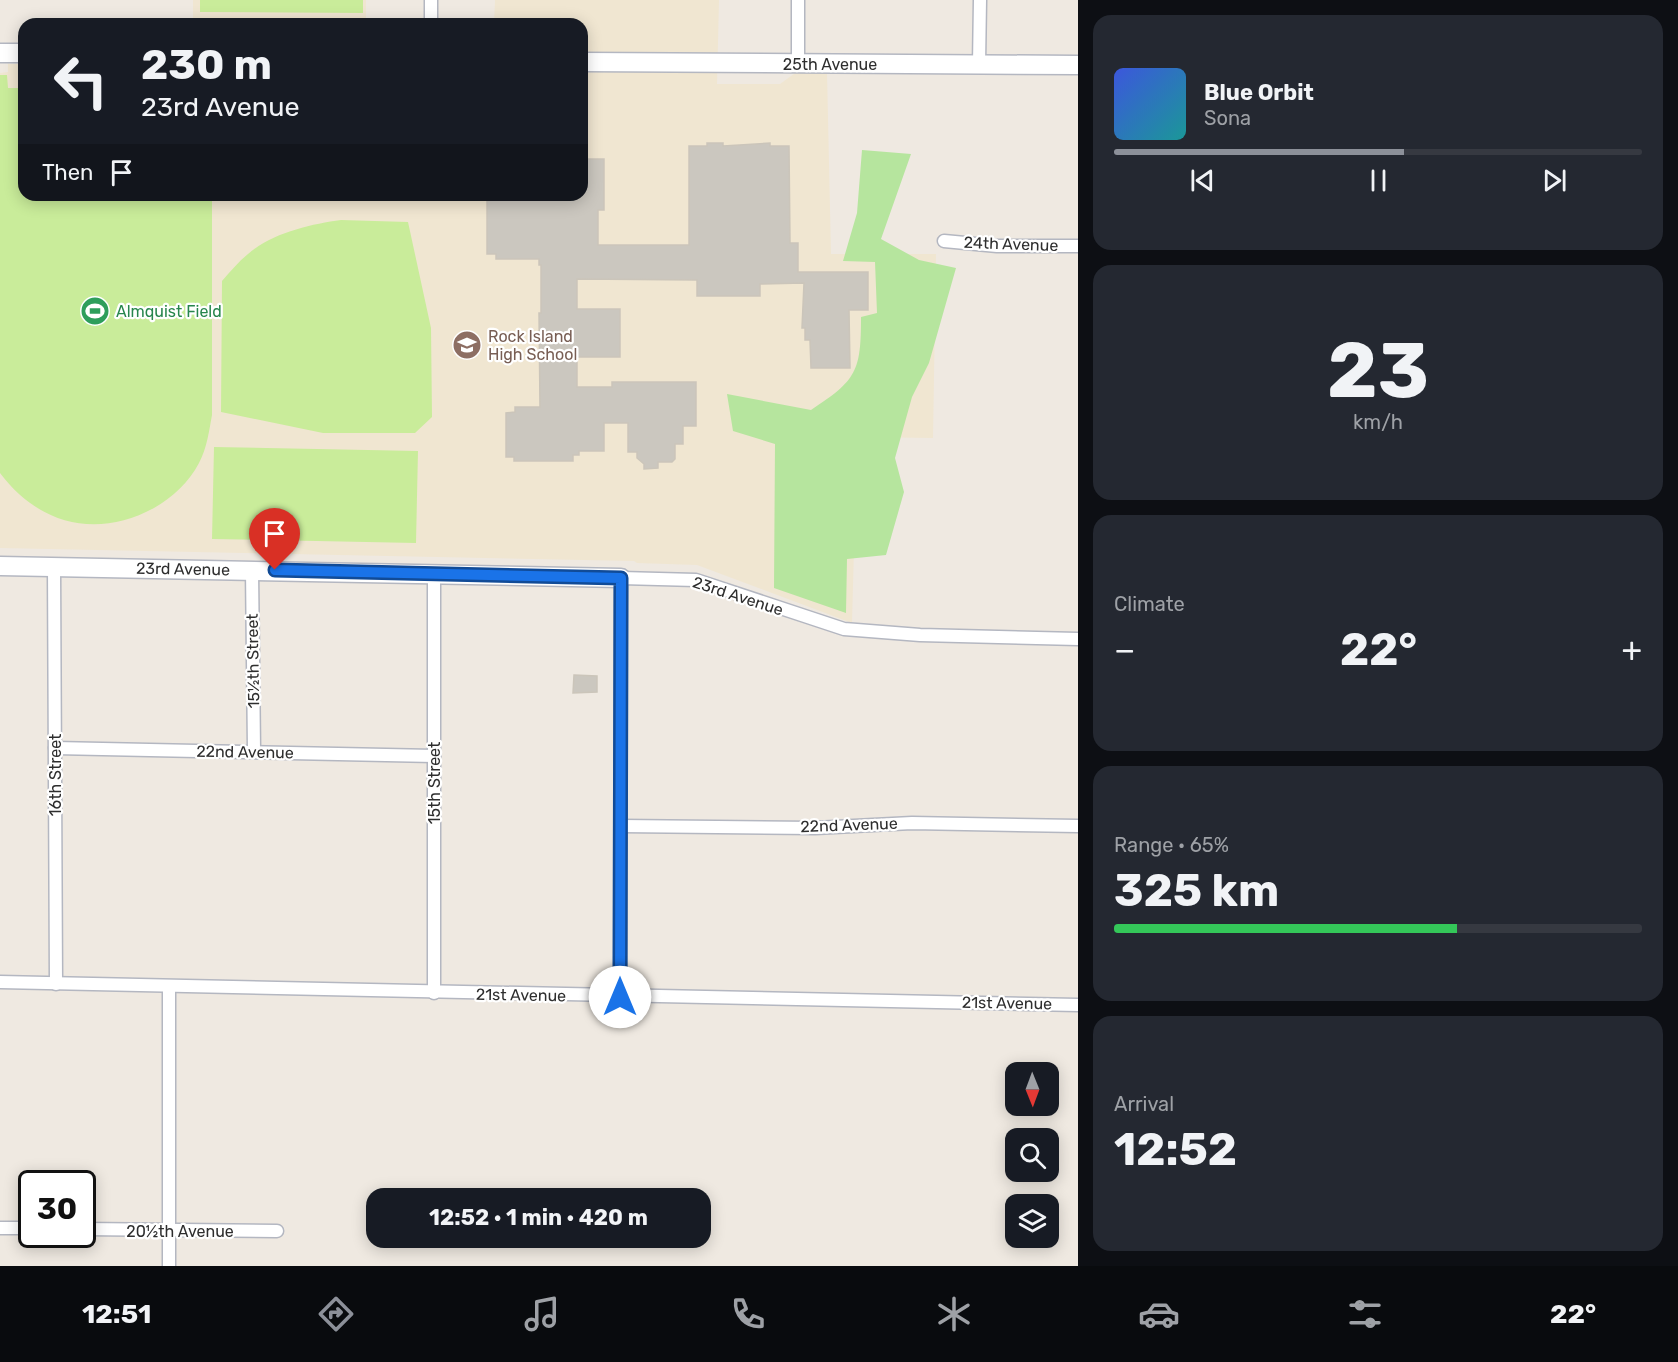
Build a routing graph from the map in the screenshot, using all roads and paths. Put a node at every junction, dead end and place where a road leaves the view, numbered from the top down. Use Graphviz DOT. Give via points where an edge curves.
graph roads {
  1 [pos="431,0"];
  2 [pos="798,0"];
  3 [pos="980,0"];
  4 [pos="431,18"];
  5 [pos="0,53"];
  6 [pos="18,53"];
  7 [pos="588,62"];
  8 [pos="798,62"];
  9 [pos="979,64"];
  10 [pos="1078,65"];
  11 [pos="944,241"];
  12 [pos="1078,246"];
  13 [pos="0,566"];
  14 [pos="54,567"];
  15 [pos="252,570"];
  16 [pos="434,574"];
  17 [pos="621,578"];
  18 [pos="1078,639"];
  19 [pos="55,748"];
  20 [pos="254,751"];
  21 [pos="434,756"];
  22 [pos="621,826"];
  23 [pos="1078,826"];
  24 [pos="0,982"];
  25 [pos="56,984"];
  26 [pos="169,987"];
  27 [pos="434,993"];
  28 [pos="620,997"];
  29 [pos="1078,1005"];
  30 [pos="0,1228"];
  31 [pos="18,1228"];
  32 [pos="96,1229"];
  33 [pos="278,1231"];
  34 [pos="169,1232"];
  35 [pos="169,1266"];
  1 -- 4 [label="street"];
  2 -- 8 [label="street"];
  3 -- 9 [label="street"];
  5 -- 6 [label="street"];
  7 -- 8 [label="street, 25th Avenue"];
  8 -- 9 [label="street, 25th Avenue"];
  9 -- 10 [label="street, 25th Avenue"];
  11 -- 12 [label="street, 24th Avenue" via="997,246"];
  13 -- 14 [label="street, 23rd Avenue"];
  14 -- 15 [label="street, 23rd Avenue"];
  14 -- 19 [label="street, 16th Street"];
  15 -- 16 [label="street, 23rd Avenue"];
  15 -- 20 [label="street, 15½th Street"];
  16 -- 17 [label="street, 23rd Avenue"];
  16 -- 21 [label="street, 15th Street"];
  17 -- 18 [label="street, 23rd Avenue" via="696,580 830,626 867,632"];
  17 -- 22 [label="street"];
  19 -- 20 [label="street, 22nd Avenue"];
  19 -- 25 [label="street, 16th Street"];
  20 -- 21 [label="street, 22nd Avenue"];
  21 -- 27 [label="street, 15th Street"];
  22 -- 23 [label="street, 22nd Avenue"];
  22 -- 28 [label="street"];
  24 -- 25 [label="street, 21st Avenue"];
  25 -- 26 [label="street, 21st Avenue"];
  26 -- 27 [label="street, 21st Avenue"];
  26 -- 34 [label="street"];
  27 -- 28 [label="street, 21st Avenue"];
  28 -- 29 [label="street, 21st Avenue"];
  30 -- 31 [label="street"];
  32 -- 34 [label="street, 20½th Avenue"];
  33 -- 34 [label="street, 20½th Avenue"];
  34 -- 35 [label="street"];
}
